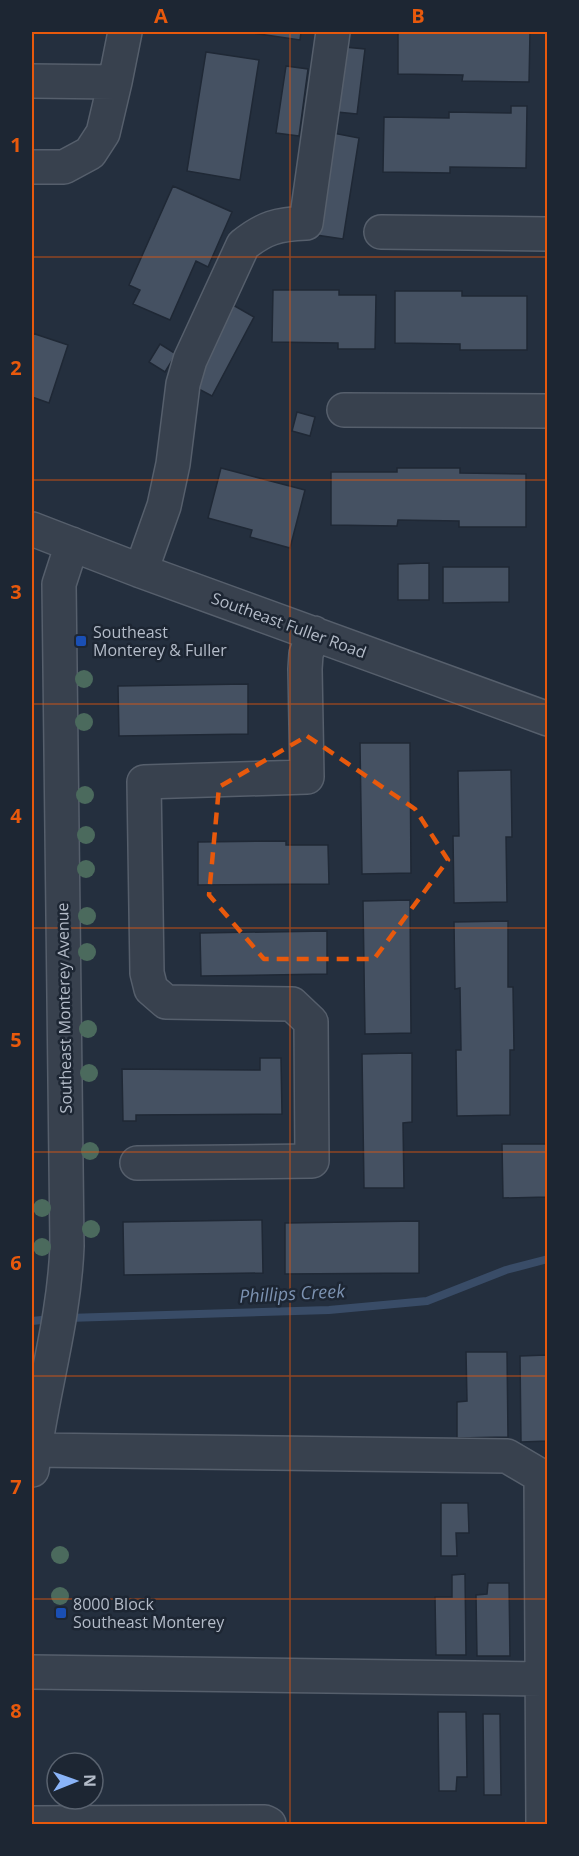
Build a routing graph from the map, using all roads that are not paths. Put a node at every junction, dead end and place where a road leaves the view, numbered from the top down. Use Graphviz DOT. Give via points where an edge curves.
graph roads {
  1 [pos="125,32"];
  2 [pos="333,32"];
  3 [pos="32,81"];
  4 [pos="114,82"];
  5 [pos="32,167"];
  6 [pos="381,232"];
  7 [pos="548,234"];
  8 [pos="344,410"];
  9 [pos="548,411"];
  10 [pos="32,529"];
  11 [pos="72,544"];
  12 [pos="141,571"];
  13 [pos="314,633"];
  14 [pos="548,719"];
  15 [pos="137,1163"];
  16 [pos="33,1460"];
  17 [pos="32,1672"];
  18 [pos="542,1679"];
  19 [pos="32,1823"];
  20 [pos="187,1824"];
  21 [pos="269,1824"];
  22 [pos="543,1824"];
  1 -- 4 [label="street"];
  2 -- 12 [label="street" via="306,223 286,224 258,233 243,245 190,360 164,506"];
  3 -- 4 [label="street"];
  4 -- 5 [label="street" via="103,134 90,153 64,167"];
  6 -- 7 [label="street"];
  8 -- 9 [label="street"];
  10 -- 11 [label="street, Southeast Fuller Road"];
  11 -- 12 [label="street, Southeast Fuller Road"];
  11 -- 16 [label="street, Southeast Monterey Avenue" via="59,584 66,1276"];
  12 -- 13 [label="street, Southeast Fuller Road"];
  13 -- 14 [label="street, Southeast Fuller Road"];
  13 -- 15 [label="street" via="305,669 307,777 144,782 147,973 151,989 166,1002 292,1004 311,1022 312,1161"];
  16 -- 18 [label="street" via="507,1456 541,1476"];
  17 -- 18 [label="street"];
  18 -- 22 [label="street"];
  19 -- 20 [label="street"];
  20 -- 21 [label="street"];
}
